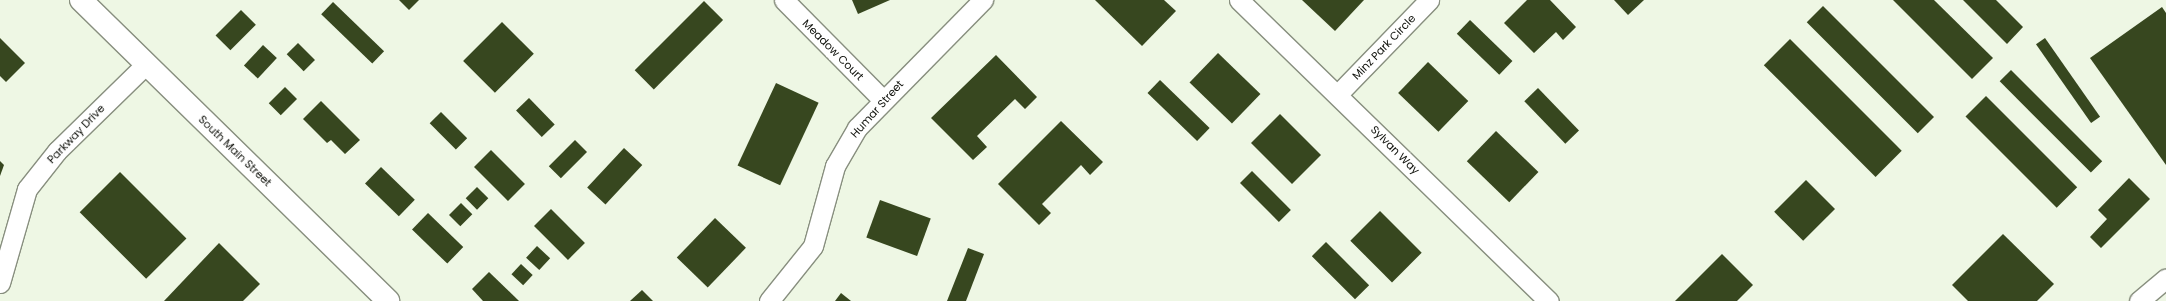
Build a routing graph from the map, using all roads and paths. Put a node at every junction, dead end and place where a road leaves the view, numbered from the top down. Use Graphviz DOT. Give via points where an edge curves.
graph roads {
  1 [pos="81,0"];
  2 [pos="784,0"];
  3 [pos="983,0"];
  4 [pos="1239,0"];
  5 [pos="1429,0"];
  6 [pos="146,64"];
  7 [pos="1338,94"];
  8 [pos="883,100"];
  9 [pos="2166,278"];
  10 [pos="0,283"];
  11 [pos="388,301"];
  12 [pos="769,301"];
  13 [pos="1549,301"];
  14 [pos="2139,301"];
  1 -- 6 [label="main road, South Main Street"];
  2 -- 8 [label="street, Meadow Court"];
  3 -- 8 [label="street, Humar Street"];
  4 -- 7 [label="street, Sylvan Way"];
  5 -- 7 [label="street, Minz Park Circle"];
  6 -- 10 [label="street, Parkway Drive" via="57,151 27,189"];
  6 -- 11 [label="main road, South Main Street"];
  7 -- 13 [label="street, Sylvan Way"];
  8 -- 12 [label="street, Humar Street" via="844,146 813,246"];
  9 -- 14 [label="street"];
}
